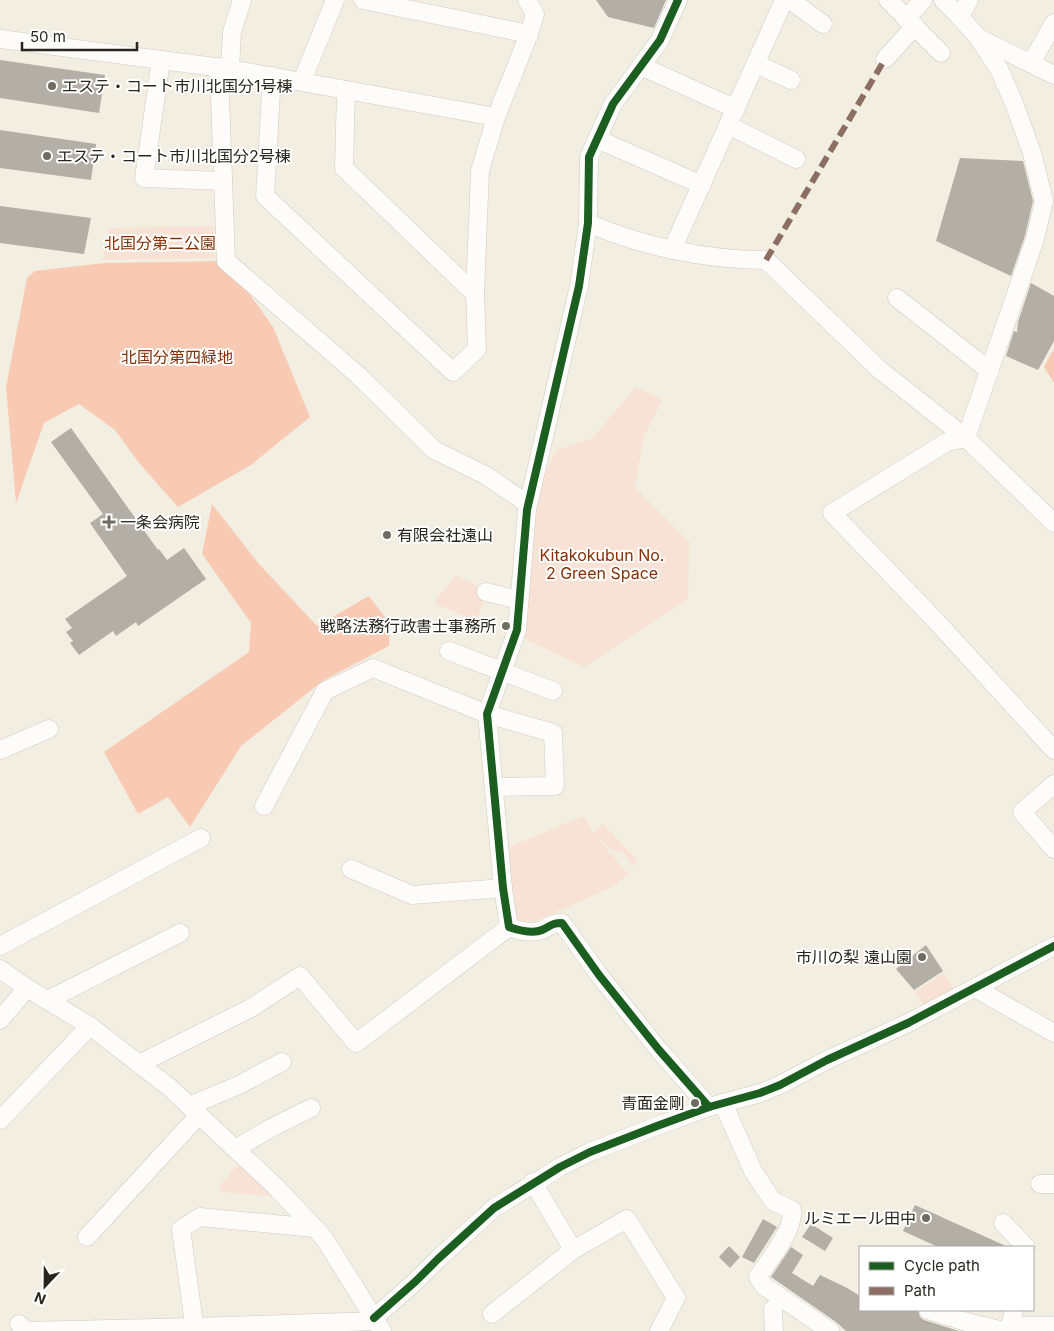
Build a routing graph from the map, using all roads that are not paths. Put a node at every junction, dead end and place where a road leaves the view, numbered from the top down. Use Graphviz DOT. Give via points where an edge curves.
graph roads {
  1 [pos="242,0"];
  2 [pos="335,0"];
  3 [pos="363,0"];
  4 [pos="527,0"];
  5 [pos="678,0"];
  6 [pos="784,0"];
  7 [pos="790,0"];
  8 [pos="888,0"];
  9 [pos="923,0"];
  10 [pos="943,0"];
  11 [pos="969,0"];
  12 [pos="960,16"];
  13 [pos="910,22"];
  14 [pos="1054,23"];
  15 [pos="823,24"];
  16 [pos="530,34"];
  17 [pos="977,36"];
  18 [pos="0,39"];
  19 [pos="941,53"];
  20 [pos="885,59"];
  21 [pos="162,60"];
  22 [pos="1031,63"];
  23 [pos="756,64"];
  24 [pos="641,66"];
  25 [pos="224,68"];
  26 [pos="1054,75"];
  27 [pos="272,76"];
  28 [pos="791,80"];
  29 [pos="302,81"];
  30 [pos="346,90"];
  31 [pos="736,109"];
  32 [pos="496,116"];
  33 [pos="728,125"];
  34 [pos="597,139"];
  35 [pos="796,159"];
  36 [pos="223,181"];
  37 [pos="702,184"];
  38 [pos="588,223"];
  39 [pos="672,250"];
  40 [pos="475,294"];
  41 [pos="897,298"];
  42 [pos="990,371"];
  43 [pos="966,438"];
  44 [pos="528,504"];
  45 [pos="1054,523"];
  46 [pos="486,592"];
  47 [pos="520,600"];
  48 [pos="449,651"];
  49 [pos="502,671"];
  50 [pos="553,691"];
  51 [pos="487,714"];
  52 [pos="49,729"];
  53 [pos="0,750"];
  54 [pos="1054,750"];
  55 [pos="1054,784"];
  56 [pos="494,787"];
  57 [pos="264,806"];
  58 [pos="201,838"];
  59 [pos="1054,849"];
  60 [pos="352,869"];
  61 [pos="503,888"];
  62 [pos="509,927"];
  63 [pos="180,933"];
  64 [pos="0,946"];
  65 [pos="1054,946"];
  66 [pos="0,969"];
  67 [pos="27,988"];
  68 [pos="975,988"];
  69 [pos="48,1000"];
  70 [pos="0,1020"];
  71 [pos="90,1026"];
  72 [pos="1054,1033"];
  73 [pos="282,1062"];
  74 [pos="139,1064"];
  75 [pos="716,1105"];
  76 [pos="311,1108"];
  77 [pos="194,1111"];
  78 [pos="0,1120"];
  79 [pos="235,1149"];
  80 [pos="533,1182"];
  81 [pos="1003,1223"];
  82 [pos="315,1228"];
  83 [pos="86,1237"];
  84 [pos="1025,1246"];
  85 [pos="573,1250"];
  86 [pos="773,1309"];
  87 [pos="931,1311"];
  88 [pos="492,1314"];
  89 [pos="377,1323"];
  90 [pos="19,1324"];
  91 [pos="1009,1325"];
  92 [pos="1054,1326"];
  93 [pos="195,1329"];
  94 [pos="825,1329"];
  95 [pos="659,1331"];
  96 [pos="774,1331"];
  1 -- 25 [label="street"];
  2 -- 29 [label="street"];
  3 -- 16 [label="street"];
  4 -- 16 [label="street" via="535,14"];
  5 -- 24 [label="street" via="660,40"];
  6 -- 23 [label="street"];
  7 -- 15 [label="street"];
  8 -- 13 [label="street"];
  9 -- 13 [label="street"];
  10 -- 12 [label="street"];
  11 -- 12 [label="street"];
  12 -- 17 [label="street"];
  13 -- 19 [label="street"];
  13 -- 20 [label="street"];
  14 -- 22 [label="street"];
  16 -- 32 [label="street"];
  17 -- 22 [label="street"];
  17 -- 42 [label="street" via="999,69 1014,103 1032,153 1044,201 1035,239"];
  18 -- 21 [label="street"];
  21 -- 25 [label="street"];
  21 -- 36 [label="street" via="144,178"];
  22 -- 26 [label="street"];
  23 -- 28 [label="street"];
  23 -- 31 [label="street"];
  24 -- 31 [label="street"];
  24 -- 34 [label="street" via="613,104"];
  25 -- 27 [label="street"];
  25 -- 36 [label="street"];
  27 -- 29 [label="street"];
  27 -- 40 [label="street" via="265,196 453,372 477,349"];
  29 -- 30 [label="street"];
  30 -- 32 [label="street"];
  30 -- 40 [label="street" via="344,168"];
  31 -- 33 [label="street"];
  32 -- 40 [label="street" via="480,170"];
  33 -- 35 [label="street"];
  33 -- 37 [label="street"];
  34 -- 37 [label="street"];
  34 -- 38 [label="street" via="589,157"];
  36 -- 44 [label="street" via="226,261 358,375 434,450 485,475"];
  37 -- 39 [label="street"];
  38 -- 39 [label="street"];
  38 -- 44 [label="street" via="579,286"];
  39 -- 43 [label="street" via="737,260 766,260 880,370"];
  41 -- 42 [label="street"];
  42 -- 43 [label="street"];
  43 -- 45 [label="street"];
  43 -- 54 [label="street" via="947,442 832,512"];
  44 -- 47 [label="street"];
  46 -- 47 [label="street"];
  47 -- 49 [label="street" via="517,630"];
  48 -- 49 [label="street"];
  49 -- 50 [label="street"];
  49 -- 51 [label="street"];
  51 -- 56 [label="street"];
  51 -- 56 [label="street" via="553,733 555,786"];
  51 -- 57 [label="street" via="373,668 324,691"];
  52 -- 53 [label="street"];
  55 -- 59 [label="street" via="1022,812"];
  56 -- 61 [label="street"];
  58 -- 64 [label="street"];
  60 -- 61 [label="street" via="412,895"];
  61 -- 62 [label="street"];
  62 -- 74 [label="street" via="356,1043 300,976 251,1008"];
  62 -- 75 [label="street" via="540,931 552,923 562,923 659,1050"];
  63 -- 69 [label="street"];
  65 -- 68 [label="street"];
  66 -- 67 [label="street"];
  67 -- 69 [label="street"];
  67 -- 70 [label="street"];
  68 -- 72 [label="street"];
  68 -- 75 [label="street" via="780,1085 760,1094"];
  69 -- 71 [label="street"];
  71 -- 74 [label="street"];
  71 -- 78 [label="street"];
  73 -- 77 [label="street"];
  74 -- 77 [label="street"];
  75 -- 80 [label="street" via="590,1152"];
  75 -- 94 [label="street" via="773,1201 792,1210 793,1216 785,1236 758,1277 764,1286"];
  76 -- 79 [label="street"];
  77 -- 79 [label="street"];
  77 -- 83 [label="street"];
  79 -- 82 [label="street"];
  80 -- 85 [label="street"];
  80 -- 89 [label="street" via="494,1208 438,1258"];
  81 -- 84 [label="street"];
  82 -- 89 [label="street"];
  82 -- 93 [label="street" via="200,1216 181,1229"];
  85 -- 88 [label="street"];
  85 -- 95 [label="street" via="627,1219 676,1298"];
  86 -- 96 [label="street"];
  87 -- 91 [label="street" via="963,1321"];
  89 -- 93 [label="street"];
  90 -- 93 [label="street" via="26,1330"];
  91 -- 92 [label="street"];
}
